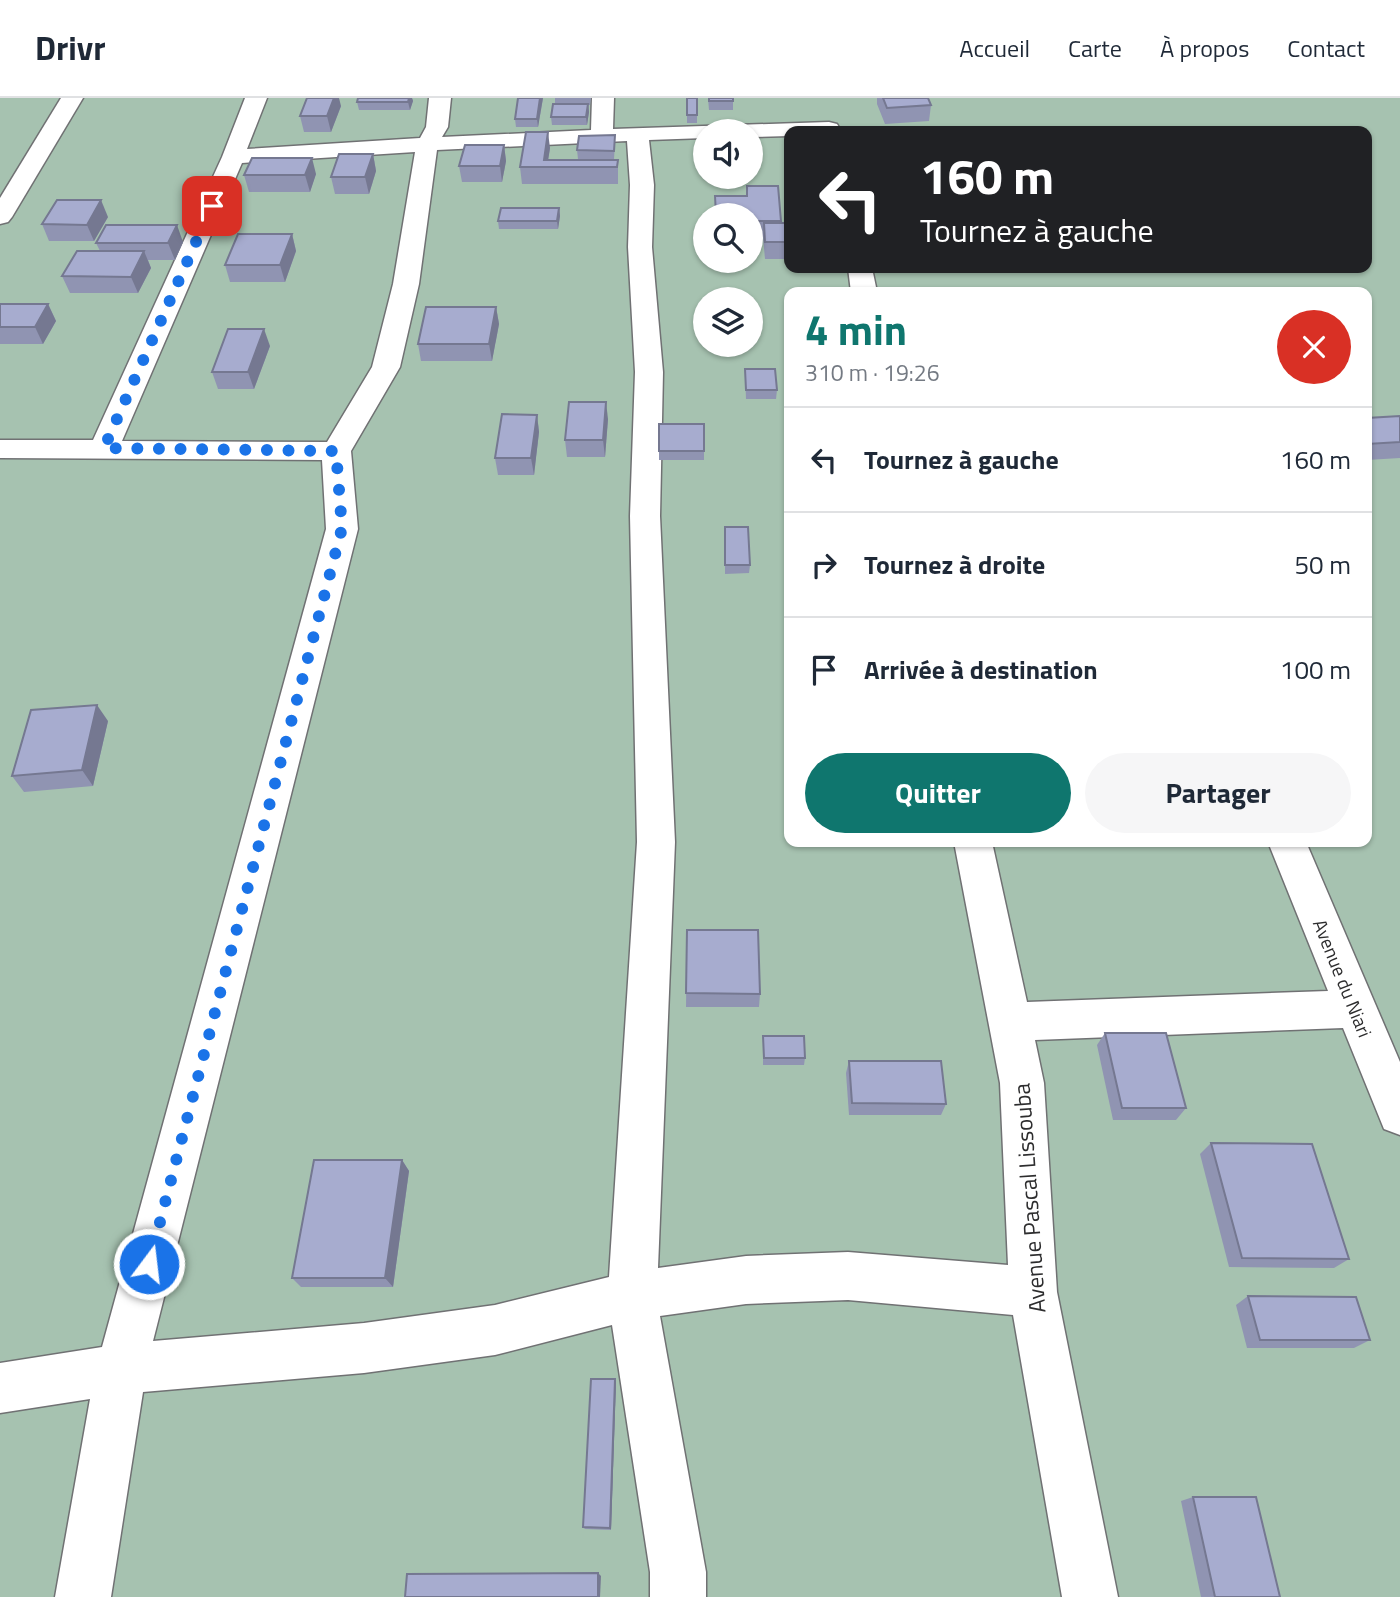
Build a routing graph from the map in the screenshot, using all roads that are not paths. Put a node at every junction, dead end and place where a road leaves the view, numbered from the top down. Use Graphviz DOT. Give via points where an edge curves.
graph roads {
  1 [pos="72,98"];
  2 [pos="256,98"];
  3 [pos="440,98"];
  4 [pos="603,98"];
  5 [pos="829,123"];
  6 [pos="784,126"];
  7 [pos="785,126"];
  8 [pos="763,127"];
  9 [pos="693,132"];
  10 [pos="637,134"];
  11 [pos="602,135"];
  12 [pos="427,144"];
  13 [pos="233,158"];
  14 [pos="0,217"];
  15 [pos="104,448"];
  16 [pos="0,449"];
  17 [pos="336,451"];
  18 [pos="973,847"];
  19 [pos="1289,847"];
  20 [pos="1354,1009"];
  21 [pos="1011,1021"];
  22 [pos="1400,1114"];
  23 [pos="1033,1293"];
  24 [pos="632,1296"];
  25 [pos="121,1369"];
  26 [pos="0,1388"];
  27 [pos="83,1597"];
  28 [pos="678,1597"];
  29 [pos="1090,1597"];
  1 -- 14 [label="street"];
  2 -- 13 [label="street"];
  3 -- 12 [label="street" via="437,127"];
  4 -- 11 [label="street"];
  5 -- 7 [label="street"];
  6 -- 8 [label="street"];
  9 -- 10 [label="street"];
  10 -- 11 [label="street"];
  10 -- 24 [label="street" via="649,372 645,516 656,842"];
  11 -- 12 [label="street"];
  12 -- 13 [label="street"];
  12 -- 17 [label="street" via="406,284 386,367"];
  13 -- 15 [label="street"];
  15 -- 16 [label="street"];
  15 -- 17 [label="street"];
  17 -- 25 [label="street" via="342,528"];
  18 -- 21 [label="street, Avenue Pascal Lissouba"];
  19 -- 20 [label="street, Avenue du Niari"];
  20 -- 21 [label="street"];
  20 -- 22 [label="street, Avenue du Niari"];
  21 -- 23 [label="street, Avenue Pascal Lissouba" via="1022,1083"];
  23 -- 24 [label="street" via="848,1276 746,1280"];
  23 -- 29 [label="street, Avenue Pascal Lissouba"];
  24 -- 25 [label="street" via="495,1330 364,1348"];
  24 -- 28 [label="street" via="678,1572"];
  25 -- 26 [label="street"];
  25 -- 27 [label="street"];
}
